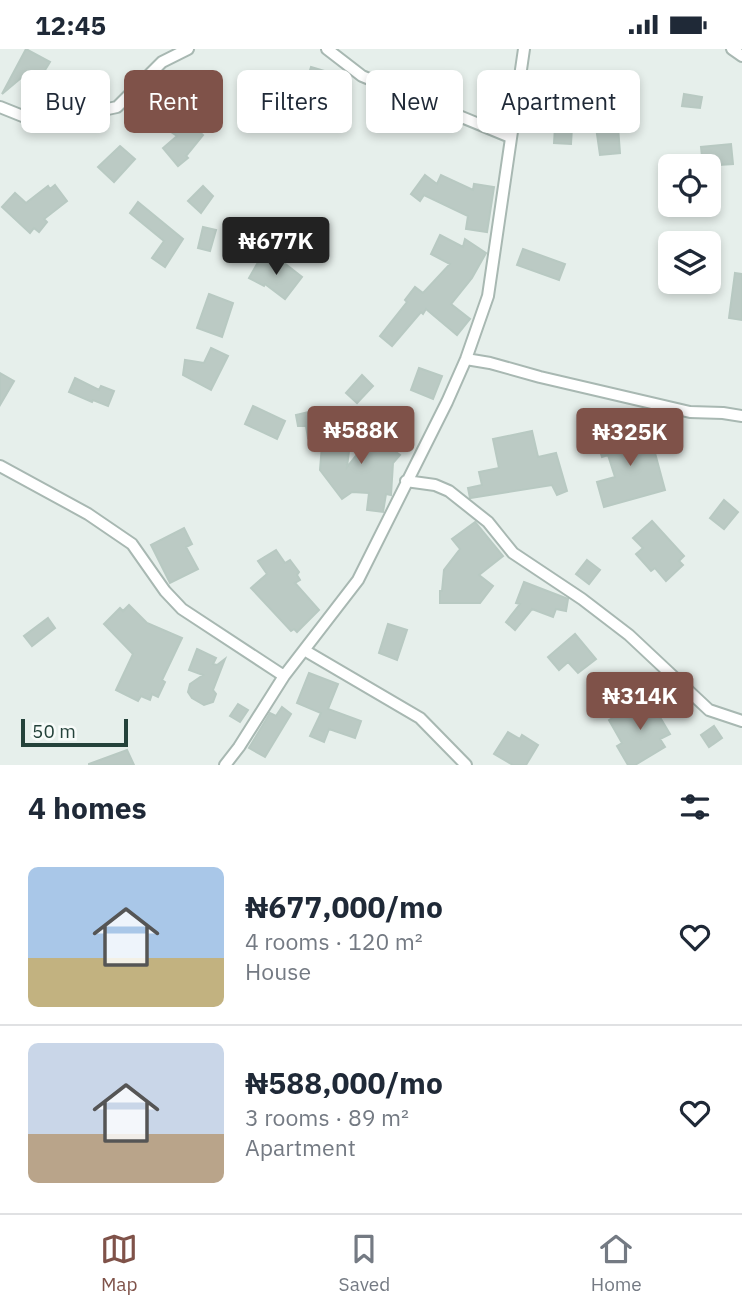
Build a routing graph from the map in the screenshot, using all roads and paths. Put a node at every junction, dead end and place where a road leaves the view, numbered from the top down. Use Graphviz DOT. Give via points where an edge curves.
graph roads {
  1 [pos="188,49"];
  2 [pos="327,49"];
  3 [pos="524,49"];
  4 [pos="732,49"];
  5 [pos="742,56"];
  6 [pos="0,107"];
  7 [pos="510,137"];
  8 [pos="466,359"];
  9 [pos="742,416"];
  10 [pos="0,466"];
  11 [pos="406,481"];
  12 [pos="304,650"];
  13 [pos="284,675"];
  14 [pos="742,721"];
  15 [pos="225,765"];
  16 [pos="466,765"];
  1 -- 6 [label="street" via="162,62 117,107 35,121"];
  2 -- 7 [label="street" via="362,76"];
  3 -- 7 [label="street"];
  4 -- 5 [label="street"];
  7 -- 8 [label="street" via="488,296"];
  8 -- 9 [label="street" via="690,412"];
  8 -- 11 [label="street"];
  10 -- 13 [label="street" via="132,544 182,609"];
  11 -- 12 [label="street" via="358,580"];
  11 -- 14 [label="street" via="449,491 488,522 513,553 629,635 709,710"];
  12 -- 13 [label="street"];
  12 -- 16 [label="street" via="420,718"];
  13 -- 15 [label="street"];
}
